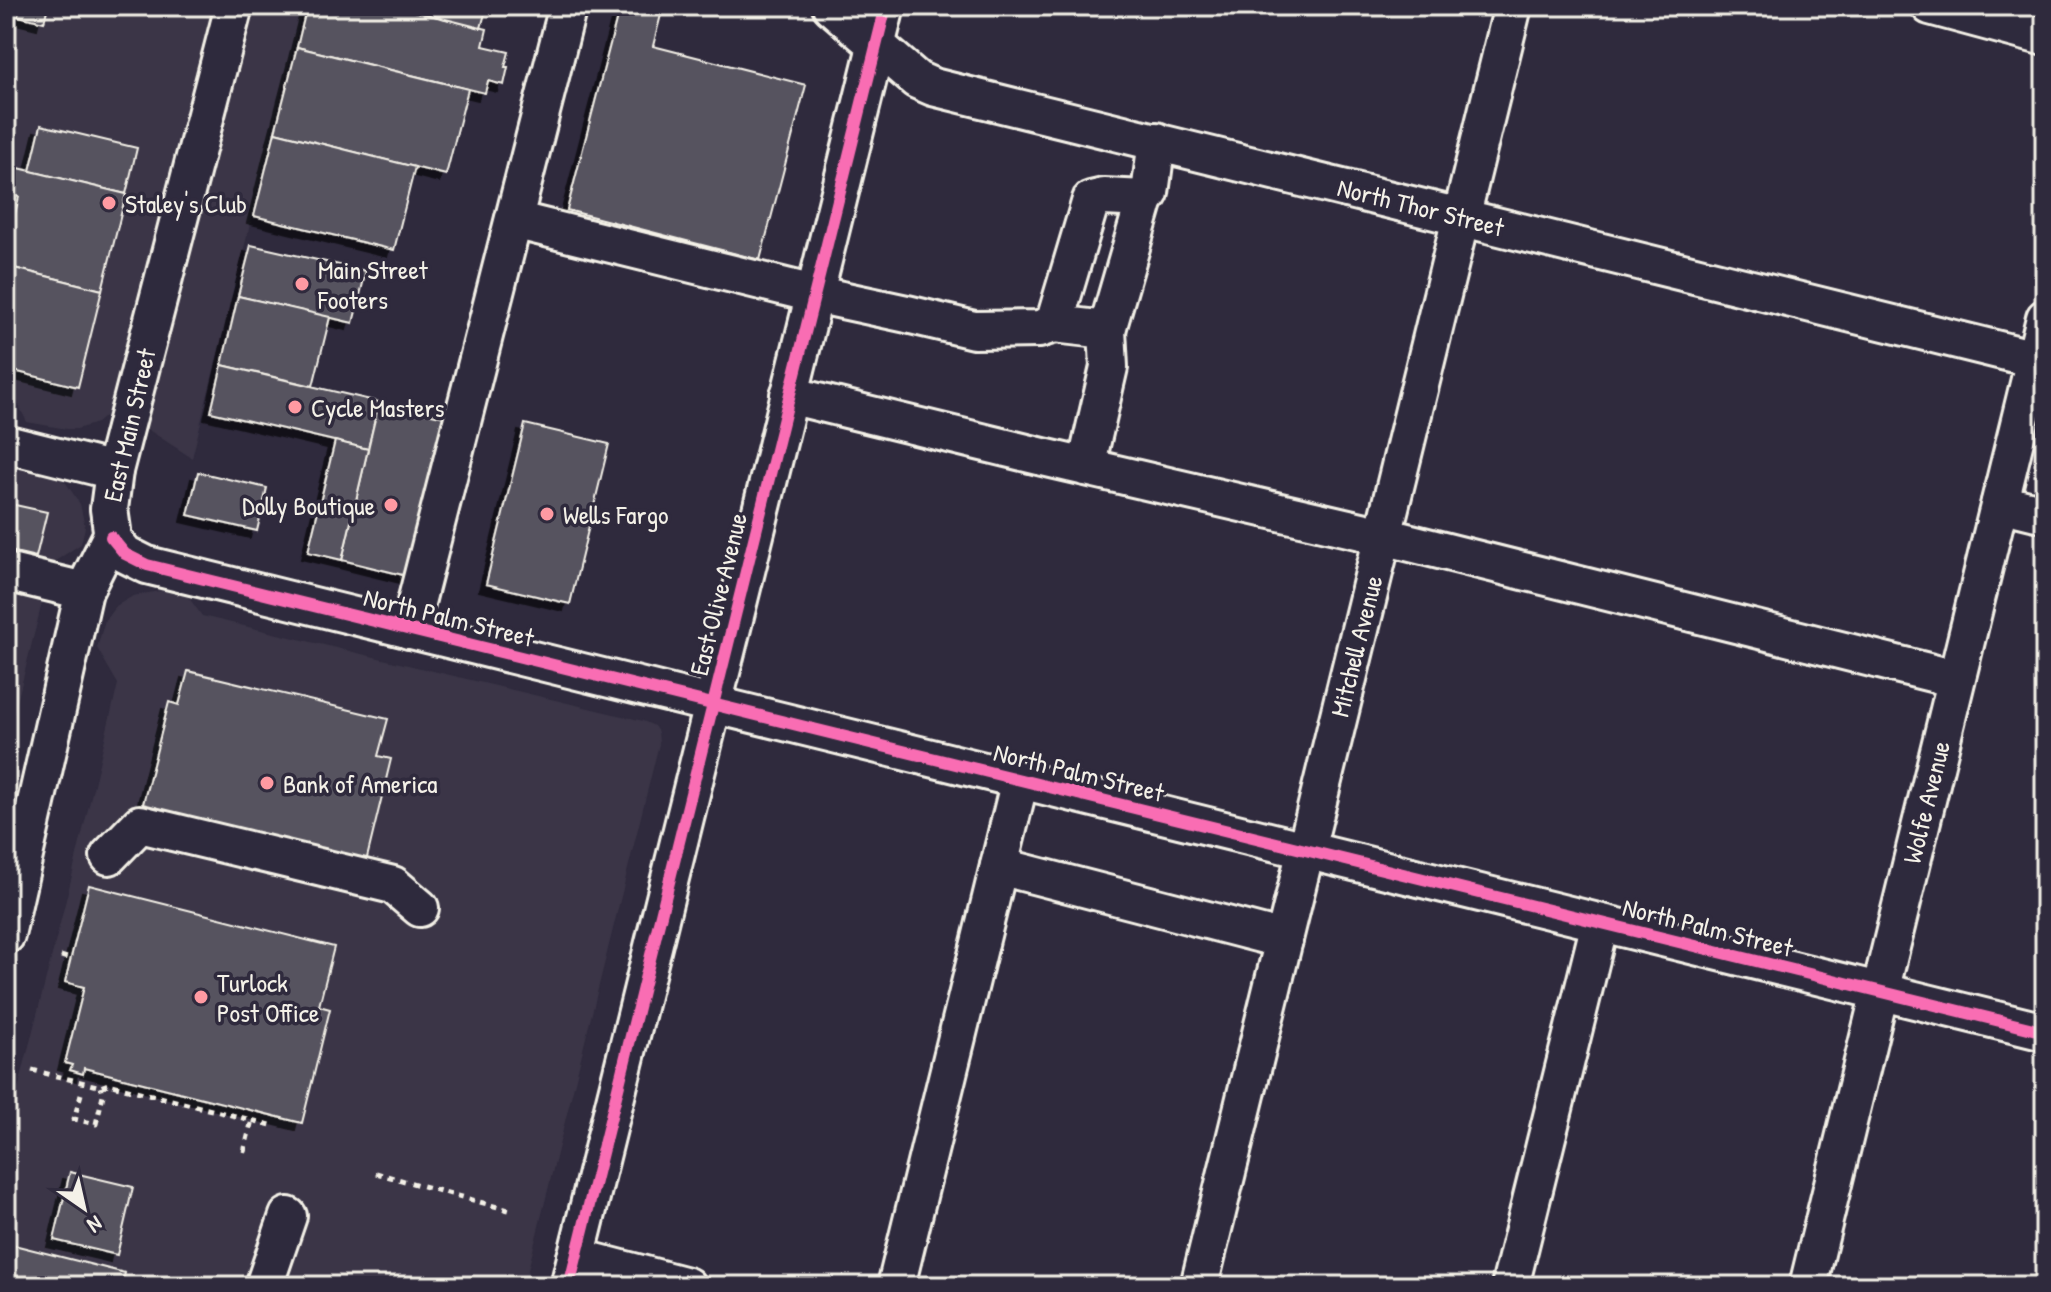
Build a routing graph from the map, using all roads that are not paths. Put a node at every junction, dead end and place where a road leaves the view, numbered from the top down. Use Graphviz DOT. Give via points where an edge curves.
graph roads {
  1 [pos="234,6"];
  2 [pos="568,6"];
  3 [pos="831,6"];
  4 [pos="886,6"];
  5 [pos="1513,6"];
  6 [pos="1930,6"];
  7 [pos="2045,37"];
  8 [pos="876,44"];
  9 [pos="1157,141"];
  10 [pos="1145,199"];
  11 [pos="1461,217"];
  12 [pos="514,220"];
  13 [pos="814,294"];
  14 [pos="2045,318"];
  15 [pos="1054,324"];
  16 [pos="1107,330"];
  17 [pos="2035,359"];
  18 [pos="789,395"];
  19 [pos="6,444"];
  20 [pos="1086,467"];
  21 [pos="114,471"];
  22 [pos="2000,503"];
  23 [pos="2045,514"];
  24 [pos="1383,536"];
  25 [pos="111,537"];
  26 [pos="6,572"];
  27 [pos="84,591"];
  28 [pos="409,630"];
  29 [pos="1956,679"];
  30 [pos="713,705"];
  31 [pos="1020,780"];
  32 [pos="1305,851"];
  33 [pos="109,856"];
  34 [pos="999,866"];
  35 [pos="420,908"];
  36 [pos="1600,923"];
  37 [pos="6,935"];
  38 [pos="1284,940"];
  39 [pos="1880,992"];
  40 [pos="2045,1032"];
  41 [pos="288,1216"];
  42 [pos="275,1251"];
  43 [pos="573,1272"];
  44 [pos="264,1286"];
  45 [pos="289,1286"];
  46 [pos="687,1286"];
  47 [pos="896,1286"];
  48 [pos="1199,1286"];
  49 [pos="1510,1286"];
  50 [pos="1808,1286"];
  1 -- 21 [label="street, East Main Street"];
  2 -- 12 [label="street"];
  3 -- 8 [label="street, North Thor Street"];
  4 -- 8 [label="street, East Olive Avenue"];
  5 -- 11 [label="street, Mitchell Avenue"];
  6 -- 7 [label="street"];
  8 -- 9 [label="street, North Thor Street" via="917,80 933,87"];
  8 -- 13 [label="street, East Olive Avenue"];
  9 -- 10 [label="street"];
  9 -- 11 [label="street, North Thor Street"];
  10 -- 15 [label="street" via="1091,200"];
  10 -- 16 [label="street"];
  11 -- 17 [label="street, North Thor Street"];
  11 -- 24 [label="street, Mitchell Avenue"];
  12 -- 13 [label="street"];
  12 -- 28 [label="street"];
  13 -- 15 [label="street" via="974,330"];
  13 -- 18 [label="street, East Olive Avenue"];
  14 -- 17 [label="street, Wolfe Avenue"];
  15 -- 16 [label="street"];
  16 -- 20 [label="street" via="1109,367"];
  17 -- 22 [label="street, Wolfe Avenue"];
  18 -- 20 [label="street"];
  18 -- 30 [label="street, East Olive Avenue"];
  19 -- 21 [label="street"];
  20 -- 24 [label="street"];
  21 -- 25 [label="street, East Main Street"];
  22 -- 23 [label="street"];
  22 -- 29 [label="street, Wolfe Avenue"];
  24 -- 29 [label="street"];
  24 -- 32 [label="street, Mitchell Avenue"];
  25 -- 27 [label="street, East Main Street"];
  25 -- 28 [label="street, North Palm Street" via="125,554 147,565"];
  26 -- 27 [label="street"];
  27 -- 37 [label="street, East Main Street"];
  28 -- 30 [label="street, North Palm Street"];
  29 -- 39 [label="street, Wolfe Avenue"];
  30 -- 31 [label="street, North Palm Street"];
  30 -- 43 [label="street, East Olive Avenue"];
  31 -- 32 [label="street, North Palm Street"];
  31 -- 34 [label="street"];
  32 -- 36 [label="street, North Palm Street"];
  32 -- 38 [label="street, Mitchell Avenue"];
  33 -- 35 [label="street" via="140,824 393,885"];
  34 -- 38 [label="street"];
  34 -- 47 [label="street"];
  36 -- 39 [label="street, North Palm Street"];
  36 -- 49 [label="street"];
  38 -- 48 [label="street, Mitchell Avenue"];
  39 -- 40 [label="street, North Palm Street"];
  39 -- 50 [label="street, Wolfe Avenue"];
  41 -- 42 [label="street"];
  42 -- 44 [label="street"];
  42 -- 45 [label="street"];
  43 -- 46 [label="street"];
}
